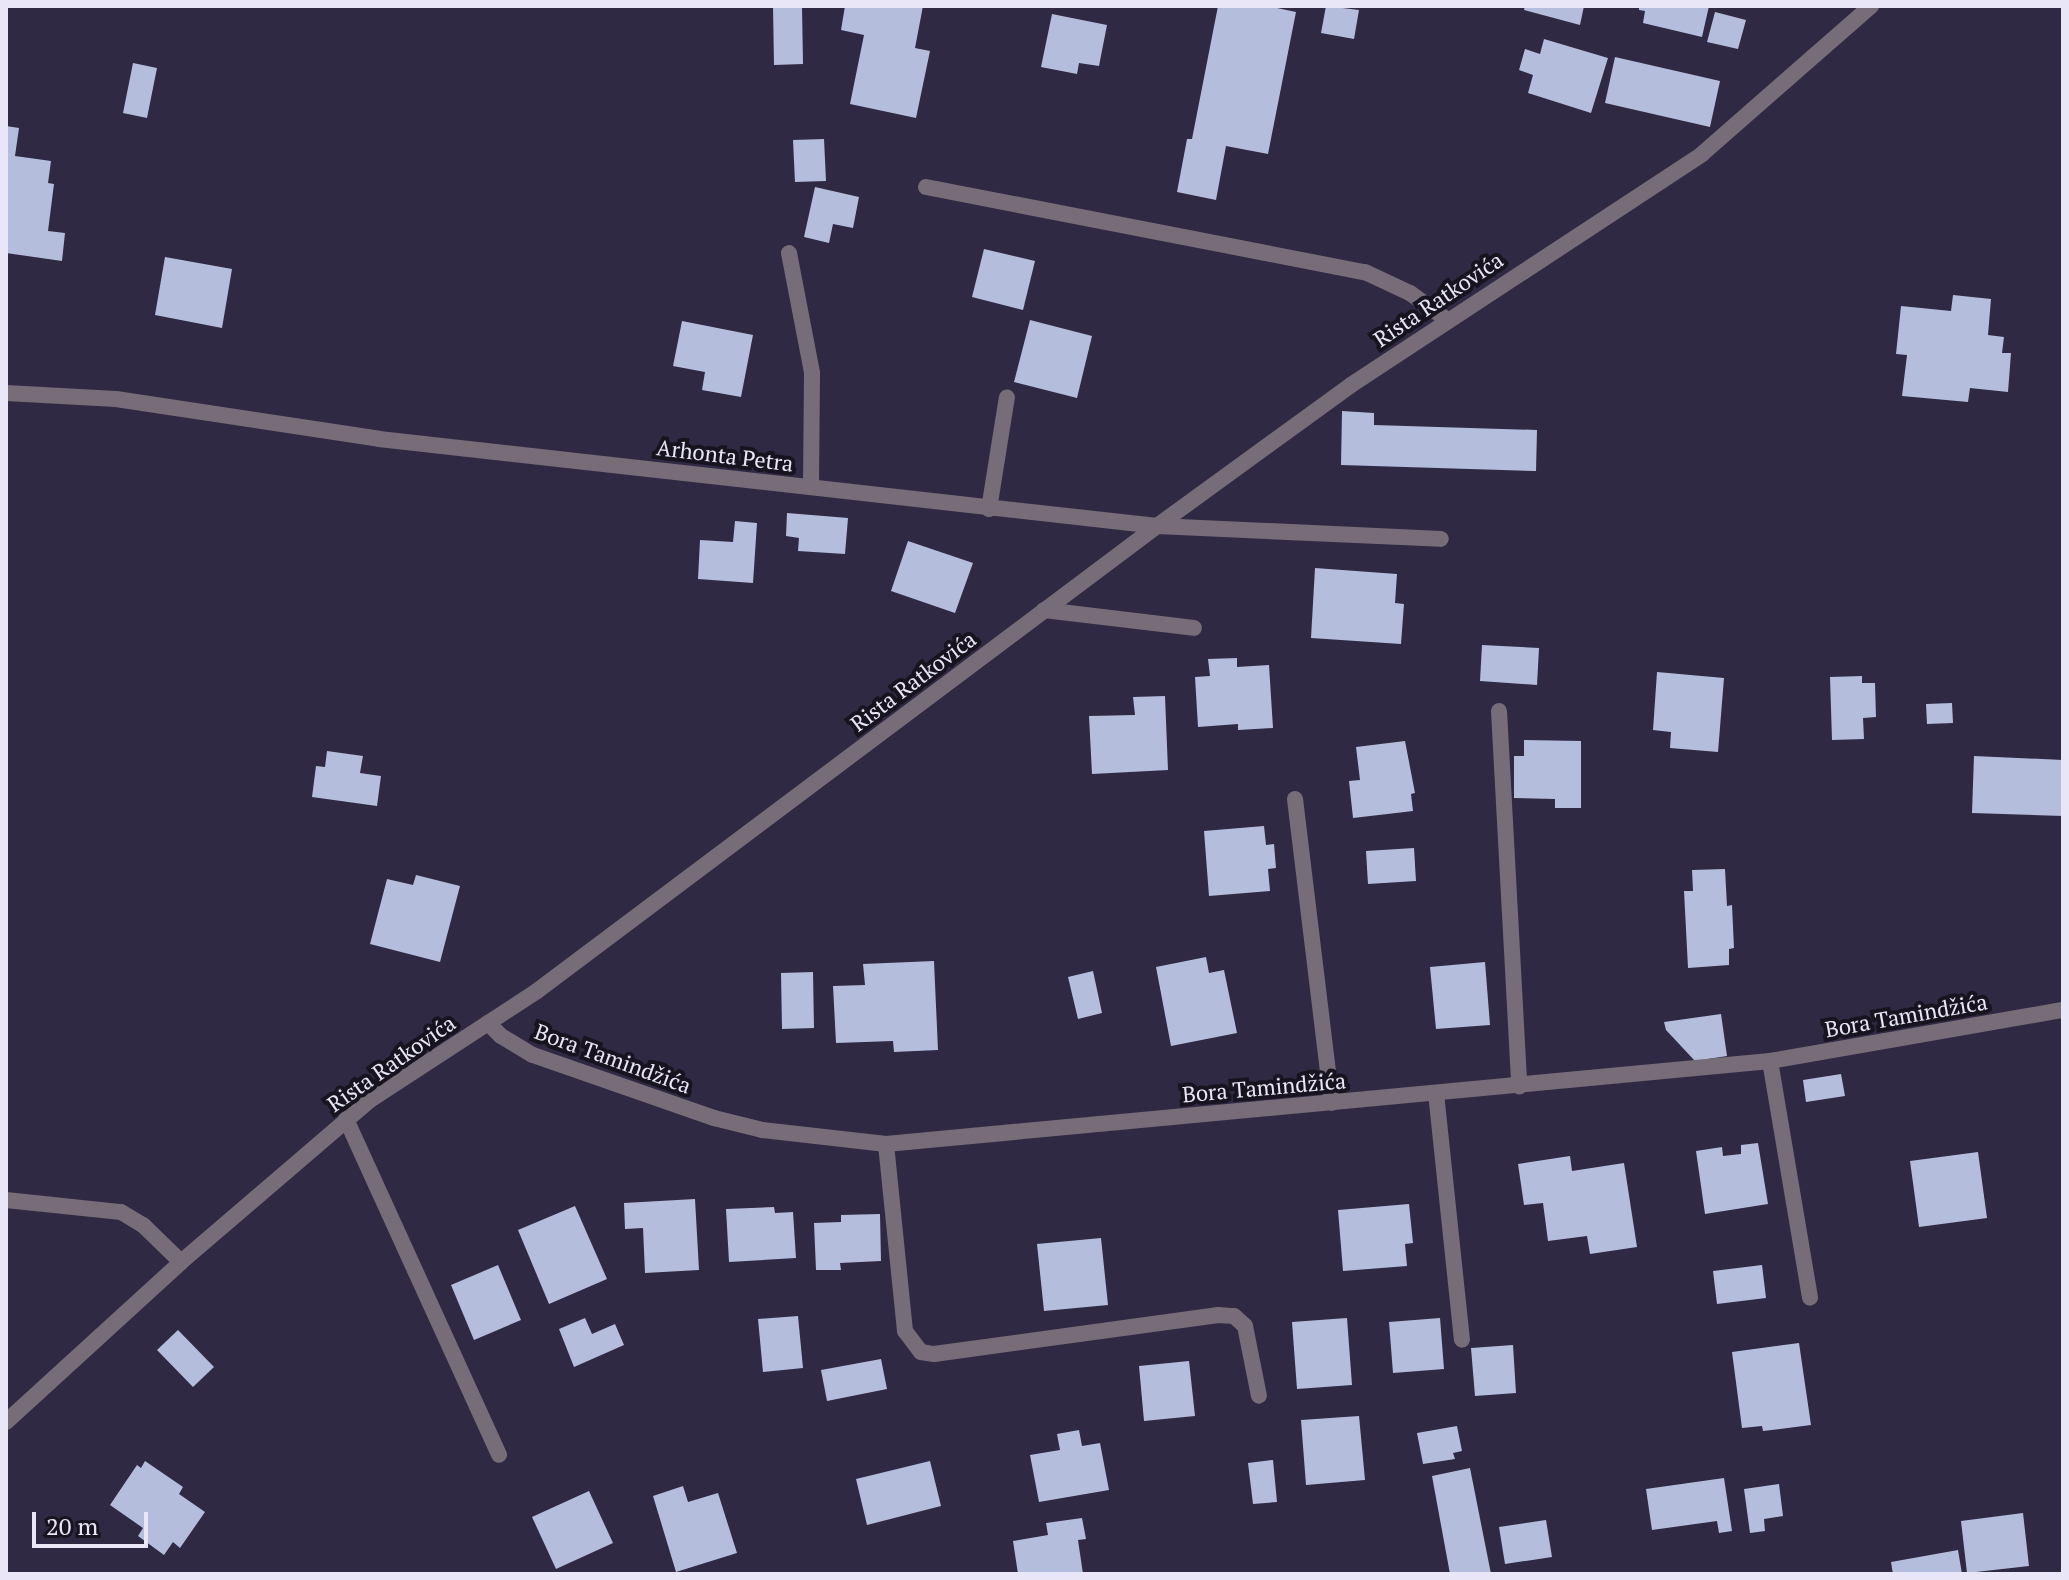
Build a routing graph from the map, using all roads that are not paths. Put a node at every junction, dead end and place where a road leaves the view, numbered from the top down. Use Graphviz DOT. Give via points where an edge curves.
graph roads {
  1 [pos="1871,6"];
  2 [pos="926,187"];
  3 [pos="789,253"];
  4 [pos="1446,319"];
  5 [pos="6,393"];
  6 [pos="1007,397"];
  7 [pos="811,487"];
  8 [pos="989,509"];
  9 [pos="1157,526"];
  10 [pos="1441,539"];
  11 [pos="1044,610"];
  12 [pos="1194,628"];
  13 [pos="1499,711"];
  14 [pos="1295,799"];
  15 [pos="2063,1010"];
  16 [pos="488,1023"];
  17 [pos="1770,1061"];
  18 [pos="1519,1086"];
  19 [pos="1436,1093"];
  20 [pos="1332,1103"];
  21 [pos="346,1119"];
  22 [pos="886,1144"];
  23 [pos="6,1200"];
  24 [pos="181,1262"];
  25 [pos="1810,1298"];
  26 [pos="1462,1340"];
  27 [pos="1259,1396"];
  28 [pos="6,1422"];
  29 [pos="499,1455"];
  1 -- 4 [label="street, Rista Ratkovića" via="1702,154"];
  2 -- 4 [label="street" via="1365,272 1410,293"];
  3 -- 7 [label="street" via="812,373"];
  4 -- 9 [label="street, Rista Ratkovića"];
  5 -- 7 [label="street, Arhonta Petra" via="116,399 379,439"];
  6 -- 8 [label="street"];
  7 -- 8 [label="street, Arhonta Petra"];
  8 -- 9 [label="street, Arhonta Petra"];
  9 -- 10 [label="street, Arhonta Petra"];
  9 -- 11 [label="street, Rista Ratkovića"];
  11 -- 12 [label="street"];
  11 -- 16 [label="street, Rista Ratkovića"];
  13 -- 18 [label="street"];
  14 -- 20 [label="street"];
  15 -- 17 [label="street, Bora Tamindžića"];
  16 -- 21 [label="street, Rista Ratkovića"];
  16 -- 22 [label="street, Bora Tamindžića" via="533,1055 714,1118 762,1130"];
  17 -- 18 [label="street, Bora Tamindžića"];
  17 -- 25 [label="street"];
  18 -- 19 [label="street, Bora Tamindžića"];
  19 -- 20 [label="street, Bora Tamindžića"];
  19 -- 26 [label="street"];
  20 -- 22 [label="street, Bora Tamindžića"];
  21 -- 24 [label="street, Rista Ratkovića"];
  21 -- 29 [label="street"];
  22 -- 27 [label="street" via="905,1331 921,1352 1234,1316 1245,1326"];
  23 -- 24 [label="street" via="121,1212 143,1225"];
  24 -- 28 [label="street, Rista Ratkovića"];
}
